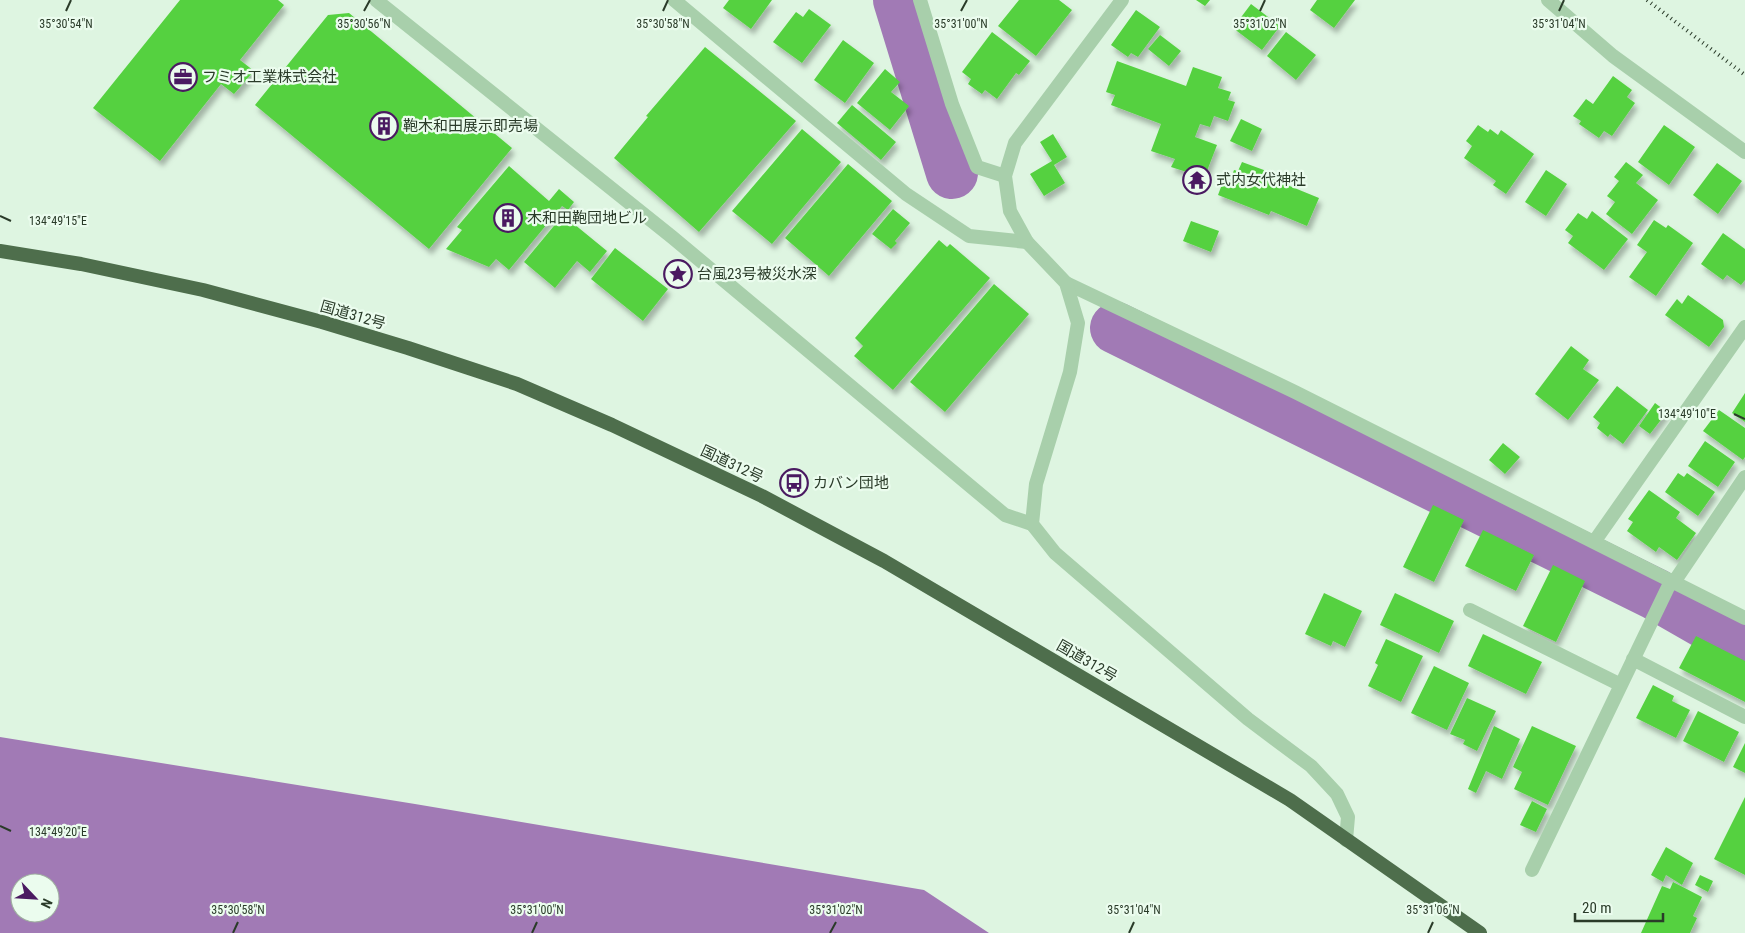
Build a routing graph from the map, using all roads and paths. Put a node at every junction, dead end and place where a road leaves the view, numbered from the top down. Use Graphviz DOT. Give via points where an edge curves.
graph roads {
  1 [pos="376,0"];
  2 [pos="674,0"];
  3 [pos="920,0"];
  4 [pos="1122,0"];
  5 [pos="1548,0"];
  6 [pos="1745,152"];
  7 [pos="1005,176"];
  8 [pos="1027,242"];
  9 [pos="0,251"];
  10 [pos="1066,284"];
  11 [pos="1745,327"];
  12 [pos="1745,477"];
  13 [pos="1032,524"];
  14 [pos="1594,542"];
  15 [pos="1672,582"];
  16 [pos="1470,610"];
  17 [pos="1745,618"];
  18 [pos="1633,658"];
  19 [pos="1621,685"];
  20 [pos="1745,717"];
  21 [pos="1346,840"];
  22 [pos="1532,870"];
  23 [pos="1480,933"];
  1 -- 13 [label="street" via="672,237 1005,515"];
  2 -- 8 [label="street" via="906,194 969,236"];
  3 -- 7 [label="street" via="952,104 977,167"];
  4 -- 7 [label="street" via="1015,143"];
  5 -- 6 [label="street" via="1614,56"];
  7 -- 8 [label="street" via="1010,211"];
  8 -- 10 [label="street"];
  9 -- 21 [label="highway, 国道312号" via="81,264 203,290 322,322 517,384 612,425 762,496 884,561 1290,800"];
  10 -- 13 [label="street" via="1078,323 1070,372 1036,484"];
  10 -- 14 [label="street" via="1295,392"];
  11 -- 14 [label="street"];
  12 -- 15 [label="street"];
  13 -- 21 [label="street" via="1056,552 1248,718 1310,766 1337,794 1348,817"];
  14 -- 15 [label="street"];
  15 -- 17 [label="street"];
  15 -- 18 [label="street"];
  16 -- 19 [label="street"];
  18 -- 19 [label="street"];
  18 -- 20 [label="street"];
  19 -- 22 [label="street"];
  21 -- 23 [label="highway, 国道312号"];
}
